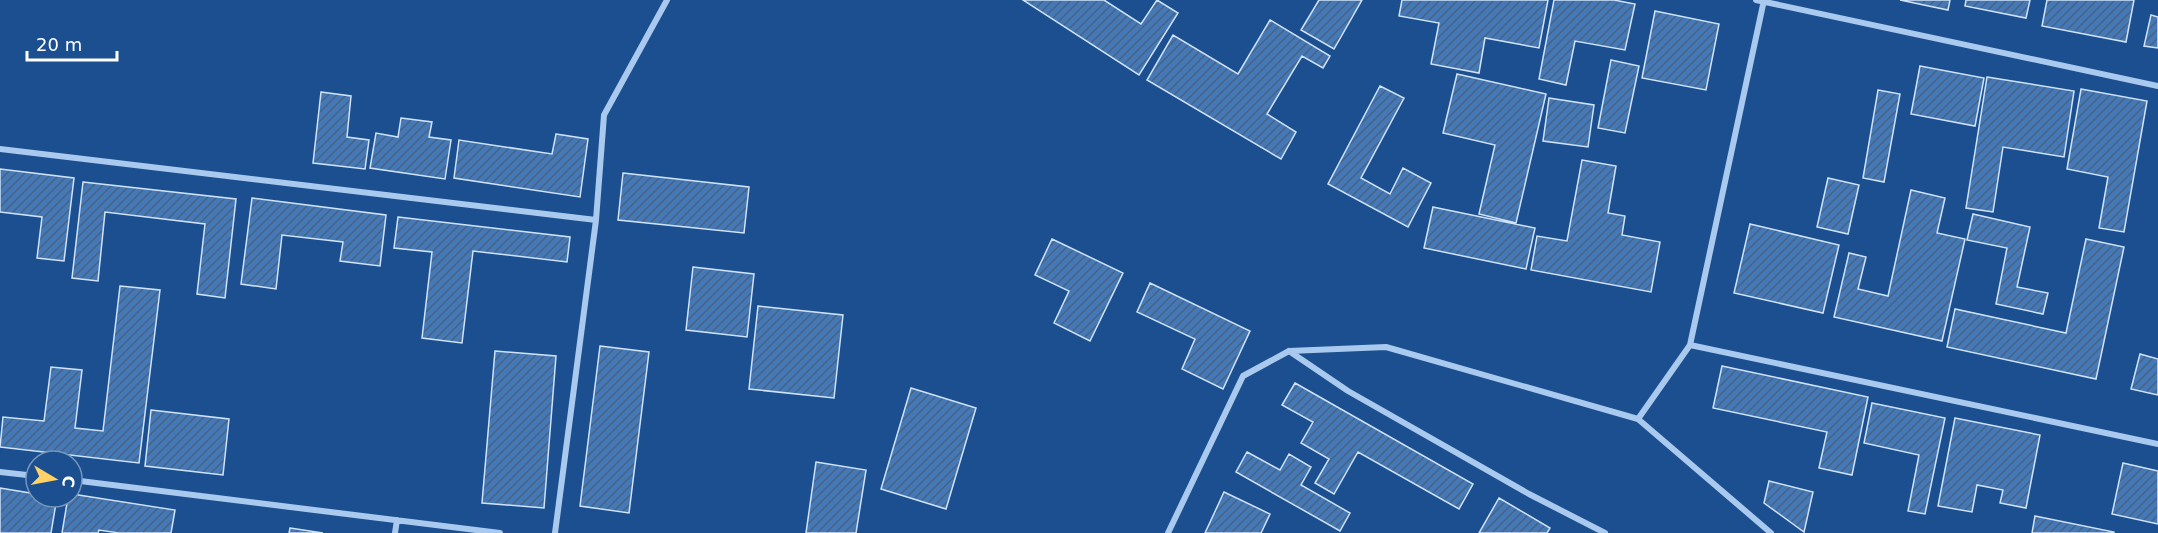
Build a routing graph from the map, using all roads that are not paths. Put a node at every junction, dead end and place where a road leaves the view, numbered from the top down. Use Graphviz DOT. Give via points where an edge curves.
graph roads {
  1 [pos="667,0"];
  2 [pos="1756,0"];
  3 [pos="1764,1"];
  4 [pos="2158,86"];
  5 [pos="0,148"];
  6 [pos="596,220"];
  7 [pos="1690,345"];
  8 [pos="1289,351"];
  9 [pos="1638,419"];
  10 [pos="2158,444"];
  11 [pos="0,472"];
  12 [pos="24,475"];
  13 [pos="84,481"];
  14 [pos="397,520"];
  15 [pos="395,533"];
  16 [pos="501,533"];
  17 [pos="555,533"];
  18 [pos="1168,533"];
  19 [pos="1605,533"];
  20 [pos="1771,533"];
  1 -- 6 [label="street" via="604,115"];
  2 -- 3 [label="street"];
  3 -- 4 [label="street"];
  3 -- 7 [label="street"];
  5 -- 6 [label="street"];
  6 -- 17 [label="street"];
  7 -- 9 [label="street"];
  7 -- 10 [label="street"];
  8 -- 9 [label="street" via="1386,347"];
  8 -- 18 [label="street" via="1243,376"];
  8 -- 19 [label="street" via="1348,391"];
  9 -- 20 [label="street"];
  11 -- 12 [label="street"];
  13 -- 14 [label="street"];
  14 -- 15 [label="street"];
  14 -- 16 [label="street"];
}
